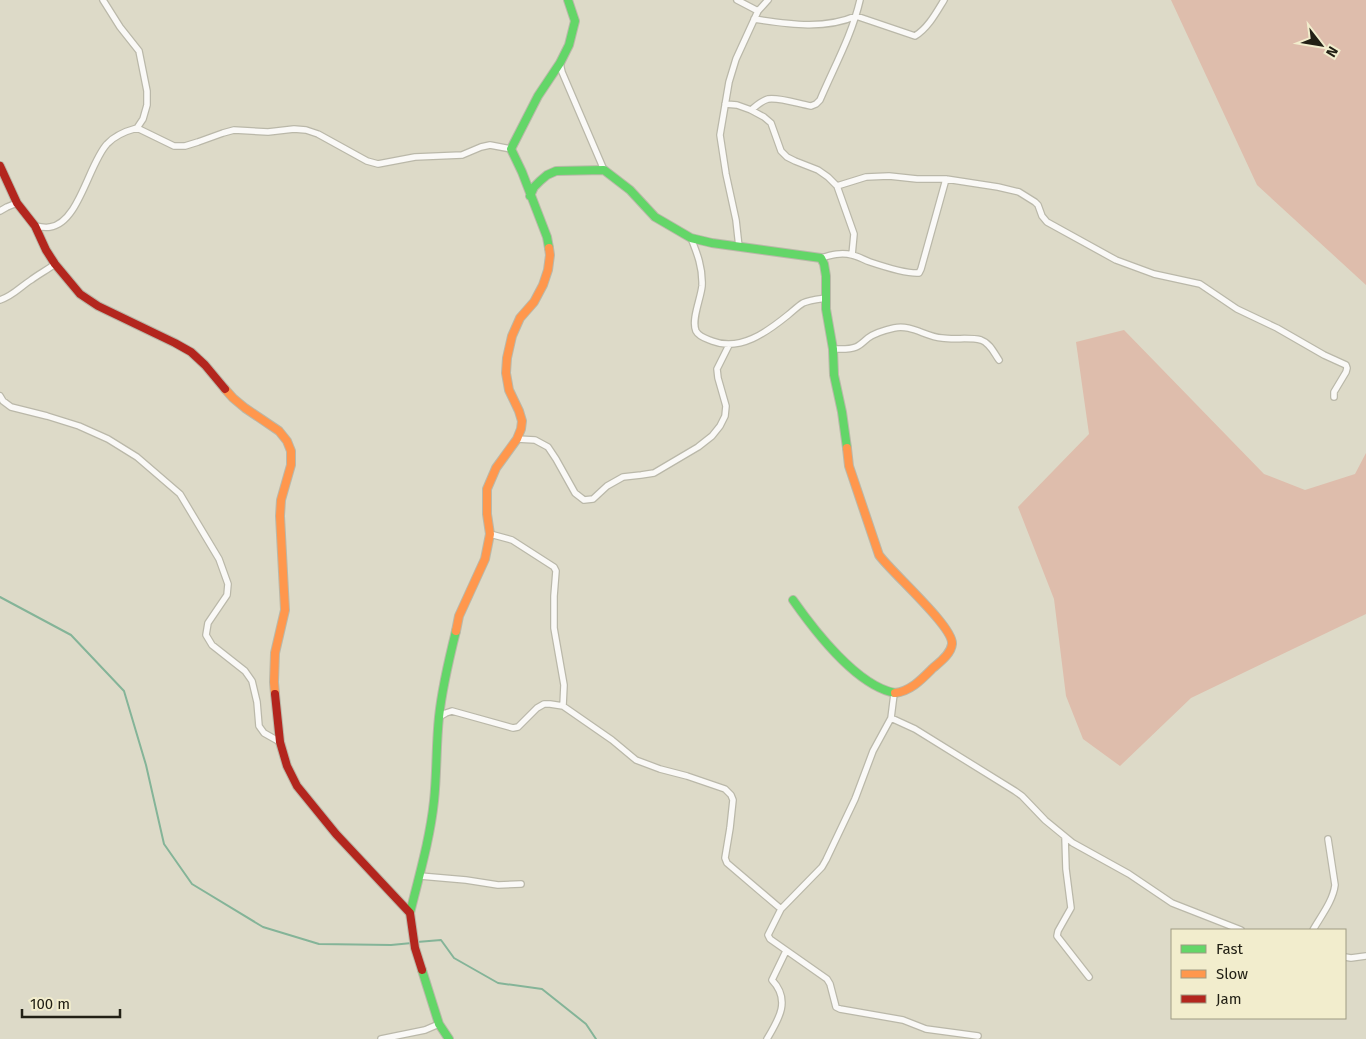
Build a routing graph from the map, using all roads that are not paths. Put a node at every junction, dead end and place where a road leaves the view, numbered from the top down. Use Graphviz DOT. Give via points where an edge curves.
graph roads {
  1 [pos="103,0"];
  2 [pos="569,0"];
  3 [pos="737,0"];
  4 [pos="768,0"];
  5 [pos="860,0"];
  6 [pos="944,0"];
  7 [pos="758,11"];
  8 [pos="856,16"];
  9 [pos="754,19"];
  10 [pos="560,62"];
  11 [pos="725,104"];
  12 [pos="751,110"];
  13 [pos="137,128"];
  14 [pos="511,149"];
  15 [pos="0,166"];
  16 [pos="604,170"];
  17 [pos="946,179"];
  18 [pos="837,186"];
  19 [pos="530,196"];
  20 [pos="17,203"];
  21 [pos="0,211"];
  22 [pos="35,226"];
  23 [pos="691,238"];
  24 [pos="739,247"];
  25 [pos="852,255"];
  26 [pos="821,258"];
  27 [pos="55,264"];
  28 [pos="826,298"];
  29 [pos="0,300"];
  30 [pos="728,345"];
  31 [pos="833,349"];
  32 [pos="998,360"];
  33 [pos="0,396"];
  34 [pos="1334,397"];
  35 [pos="517,439"];
  36 [pos="490,534"];
  37 [pos="793,600"];
  38 [pos="894,694"];
  39 [pos="563,706"];
  40 [pos="439,717"];
  41 [pos="891,718"];
  42 [pos="280,742"];
  43 [pos="1065,837"];
  44 [pos="1328,838"];
  45 [pos="420,876"];
  46 [pos="521,884"];
  47 [pos="781,909"];
  48 [pos="410,913"];
  49 [pos="1238,929"];
  50 [pos="1314,929"];
  51 [pos="786,951"];
  52 [pos="1366,956"];
  53 [pos="1346,957"];
  54 [pos="1089,977"];
  55 [pos="439,1024"];
  56 [pos="978,1036"];
  57 [pos="381,1039"];
  58 [pos="449,1039"];
  59 [pos="767,1039"];
  1 -- 13 [label="street" via="139,51 147,91 143,119"];
  2 -- 10 [label="street" via="575,21 569,45"];
  3 -- 7 [label="street"];
  4 -- 7 [label="street"];
  5 -- 8 [label="street"];
  6 -- 8 [label="street" via="922,32 915,36"];
  7 -- 9 [label="street"];
  8 -- 9 [label="street" via="844,22 824,25"];
  8 -- 12 [label="street" via="816,104 811,106 768,99"];
  9 -- 11 [label="street" via="736,60"];
  10 -- 14 [label="street"];
  10 -- 16 [label="street"];
  11 -- 12 [label="street"];
  11 -- 24 [label="street" via="720,136"];
  12 -- 18 [label="street" via="771,123 787,157 818,170"];
  13 -- 14 [label="street" via="174,146 185,146 234,130 306,130 378,164 415,157 462,154 490,145"];
  13 -- 22 [label="street" via="121,133 99,154 81,196 60,224"];
  14 -- 19 [label="street"];
  15 -- 20 [label="street"];
  16 -- 19 [label="street" via="556,171 540,181"];
  16 -- 23 [label="street" via="630,190 655,217"];
  17 -- 18 [label="street" via="866,177"];
  17 -- 25 [label="street" via="919,273 872,263"];
  17 -- 34 [label="street" via="1019,192 1035,202 1047,222 1116,260 1154,274 1195,282 1237,309 1346,365"];
  18 -- 25 [label="street" via="854,234"];
  19 -- 35 [label="street" via="547,237 550,255 544,285 520,318 506,358 509,390 522,421"];
  20 -- 21 [label="street"];
  20 -- 22 [label="street"];
  22 -- 27 [label="street"];
  23 -- 24 [label="street"];
  23 -- 30 [label="street" via="702,273 696,331 703,338"];
  24 -- 26 [label="street"];
  25 -- 26 [label="street"];
  26 -- 28 [label="street" via="826,276"];
  27 -- 29 [label="street" via="14,294"];
  27 -- 42 [label="street" via="88,300 191,352 233,398 279,431 287,441 291,465 280,516 285,610 275,653"];
  28 -- 30 [label="street" via="803,303 758,337"];
  28 -- 31 [label="street"];
  30 -- 35 [label="street" via="718,369 726,406 720,426 698,447 654,473 623,477 594,499 584,500 575,493 548,447 535,440"];
  31 -- 32 [label="street" via="857,347 879,332 895,327 943,339 981,340 990,346"];
  31 -- 38 [label="street" via="834,375 849,466 880,554 887,566 936,616 952,641 951,649 944,658 920,680"];
  33 -- 42 [label="street" via="11,407 72,423 108,439 137,457 180,494 219,559 228,584 227,596 208,623 206,635 212,645 245,671 252,681 259,726 264,733"];
  35 -- 36 [label="street" via="496,468 487,489"];
  36 -- 39 [label="street" via="512,540 556,571 554,628 564,685"];
  36 -- 40 [label="street" via="485,559 459,616"];
  37 -- 38 [label="street" via="818,634 848,664 882,690"];
  38 -- 41 [label="street"];
  39 -- 40 [label="street" via="544,704 513,728 452,711"];
  39 -- 47 [label="street" via="636,760 725,789 733,800 727,863"];
  40 -- 45 [label="street" via="434,802"];
  41 -- 43 [label="street" via="915,729 1015,791"];
  41 -- 47 [label="street" via="822,867"];
  42 -- 48 [label="street" via="297,786 336,834"];
  43 -- 49 [label="street" via="1172,903"];
  43 -- 54 [label="street" via="1071,908 1057,936"];
  44 -- 50 [label="street" via="1334,892"];
  45 -- 46 [label="street" via="498,885"];
  45 -- 48 [label="street"];
  47 -- 51 [label="street" via="768,935"];
  48 -- 55 [label="street" via="415,948"];
  51 -- 56 [label="street" via="827,980 836,1007 840,1009 903,1020 926,1029"];
  51 -- 59 [label="street" via="772,980 783,1000 782,1007"];
  52 -- 53 [label="street"];
  55 -- 57 [label="street"];
  55 -- 58 [label="street"];
}
